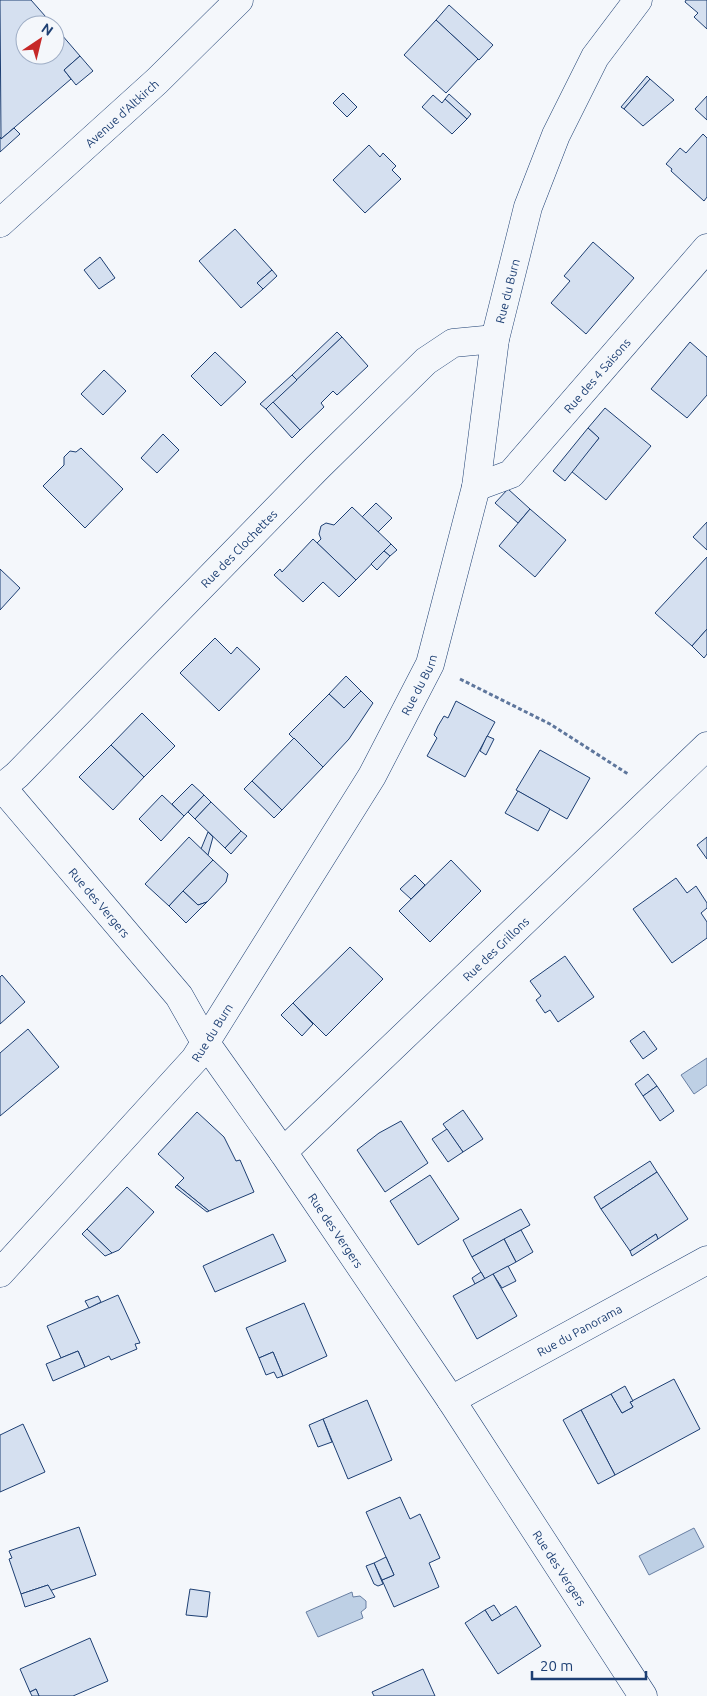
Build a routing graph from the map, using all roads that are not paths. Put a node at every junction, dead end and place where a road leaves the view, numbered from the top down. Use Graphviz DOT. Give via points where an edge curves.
graph roads {
  1 [pos="239,0"];
  2 [pos="638,0"];
  3 [pos="0,223"];
  4 [pos="707,248"];
  5 [pos="495,338"];
  6 [pos="476,487"];
  7 [pos="707,746"];
  8 [pos="1,787"];
  9 [pos="205,1042"];
  10 [pos="283,1152"];
  11 [pos="707,1260"];
  12 [pos="0,1273"];
  13 [pos="451,1400"];
  14 [pos="643,1696"];
  1 -- 3 [label="street, Avenue d'Altkirch" via="157,81"];
  2 -- 5 [label="street, Rue du Burn" via="595,58 556,136 528,207"];
  4 -- 6 [label="street, Rue des 4 Saisons" via="511,474"];
  5 -- 6 [label="street, Rue du Burn"];
  5 -- 8 [label="street, Rue des Clochettes" via="453,343 426,361 17,775"];
  6 -- 9 [label="street, Rue du Burn" via="430,664 372,776"];
  7 -- 10 [label="street, Rue des Grillons"];
  8 -- 9 [label="street, Rue des Vergers" via="179,996"];
  9 -- 10 [label="street, Rue des Vergers"];
  9 -- 12 [label="street, Rue du Burn" via="195,1059"];
  10 -- 13 [label="street, Rue des Vergers"];
  11 -- 13 [label="street, Rue du Panorama"];
  13 -- 14 [label="street, Rue des Vergers"];
}
